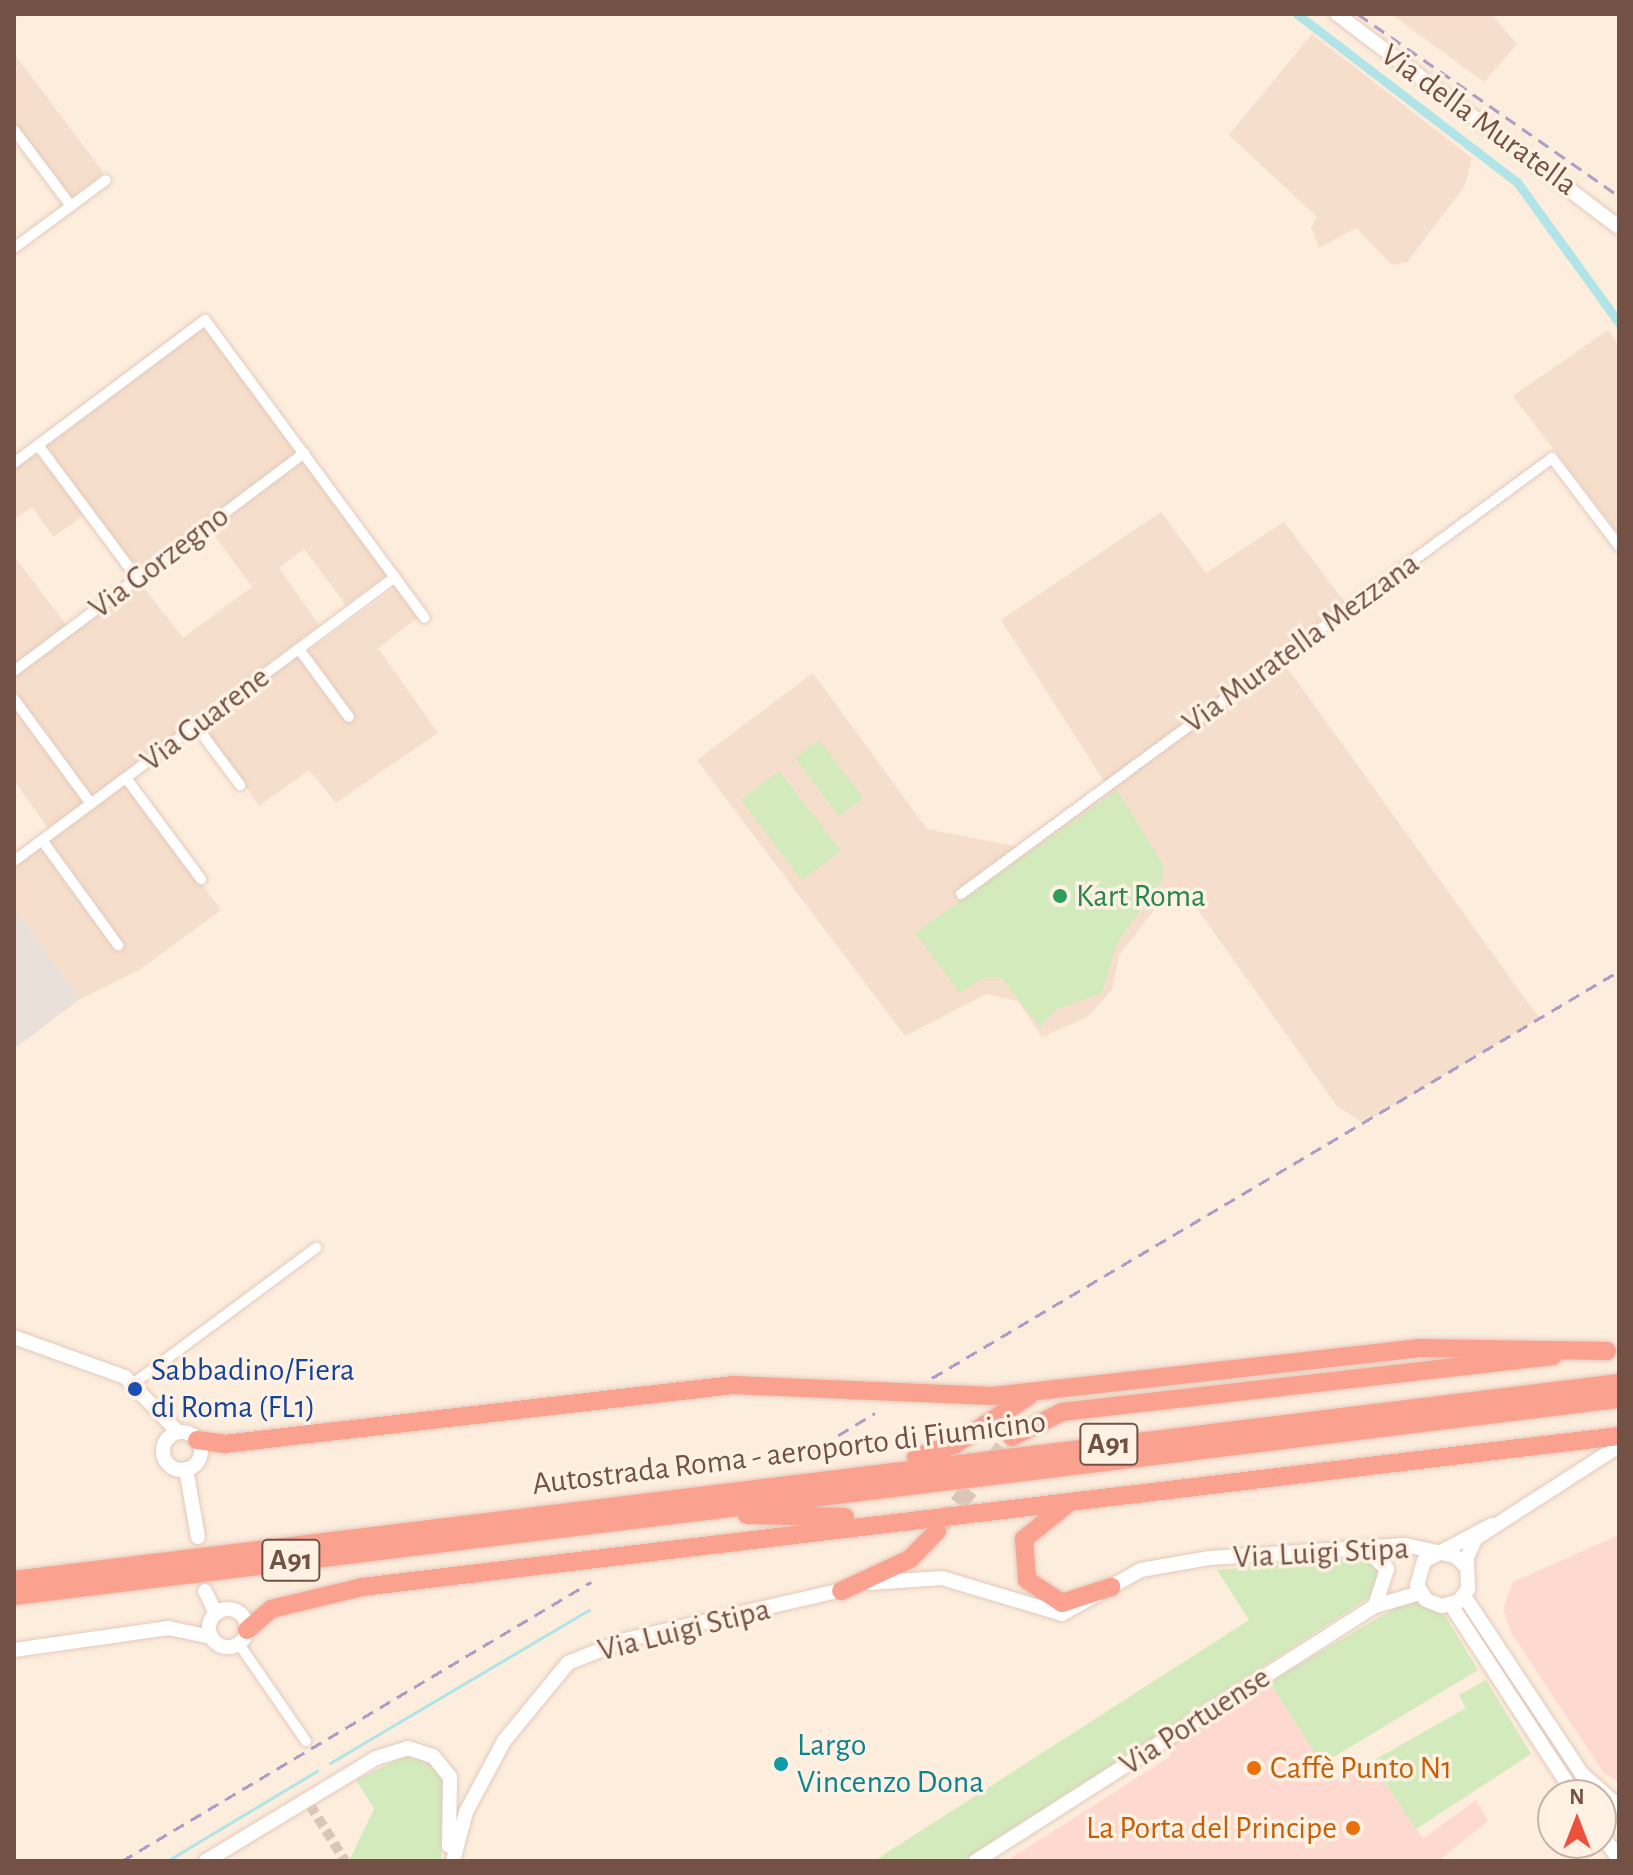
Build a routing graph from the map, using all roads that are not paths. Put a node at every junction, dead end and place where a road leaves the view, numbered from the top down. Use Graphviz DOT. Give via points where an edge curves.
graph roads {
  1 [pos="1337,14"];
  2 [pos="14,130"];
  3 [pos="106,180"];
  4 [pos="71,206"];
  5 [pos="1619,227"];
  6 [pos="14,248"];
  7 [pos="38,445"];
  8 [pos="304,453"];
  9 [pos="14,463"];
  10 [pos="1619,546"];
  11 [pos="395,577"];
  12 [pos="138,579"];
  13 [pos="425,618"];
  14 [pos="299,649"];
  15 [pos="14,671"];
  16 [pos="14,699"];
  17 [pos="349,717"];
  18 [pos="196,726"];
  19 [pos="126,778"];
  20 [pos="240,785"];
  21 [pos="91,804"];
  22 [pos="42,840"];
  23 [pos="14,861"];
  24 [pos="201,879"];
  25 [pos="961,894"];
  26 [pos="118,945"];
  27 [pos="316,1248"];
  28 [pos="14,1337"];
  29 [pos="1613,1350"];
  30 [pos="134,1383"];
  31 [pos="1619,1383"];
  32 [pos="1040,1392"];
  33 [pos="1619,1399"];
  34 [pos="178,1432"];
  35 [pos="1619,1436"];
  36 [pos="1012,1437"];
  37 [pos="197,1440"];
  38 [pos="1619,1446"];
  39 [pos="186,1469"];
  40 [pos="861,1474"];
  41 [pos="1092,1498"];
  42 [pos="922,1518"];
  43 [pos="609,1521"];
  44 [pos="1492,1525"];
  45 [pos="937,1531"];
  46 [pos="198,1537"];
  47 [pos="1361,1547"];
  48 [pos="1439,1553"];
  49 [pos="115,1565"];
  50 [pos="1467,1567"];
  51 [pos="14,1568"];
  52 [pos="14,1580"];
  53 [pos="1111,1587"];
  54 [pos="205,1591"];
  55 [pos="841,1591"];
  56 [pos="39,1592"];
  57 [pos="1420,1593"];
  58 [pos="14,1596"];
  59 [pos="1464,1596"];
  60 [pos="1451,1605"];
  61 [pos="14,1606"];
  62 [pos="1375,1606"];
  63 [pos="216,1614"];
  64 [pos="211,1637"];
  65 [pos="243,1637"];
  66 [pos="14,1650"];
  67 [pos="306,1741"];
  68 [pos="1565,1779"];
  69 [pos="1619,1807"];
  70 [pos="206,1861"];
  71 [pos="451,1861"];
  72 [pos="976,1861"];
  1 -- 5 [label="street, Via della Muratella"];
  2 -- 4 [label="street"];
  3 -- 4 [label="street"];
  4 -- 6 [label="street"];
  7 -- 8 [label="street" via="205,320"];
  7 -- 9 [label="street"];
  7 -- 12 [label="street"];
  8 -- 11 [label="street"];
  8 -- 12 [label="street, Via Gorzegno"];
  10 -- 25 [label="street, Via Muratella Mezzana" via="1552,458"];
  11 -- 13 [label="street"];
  11 -- 14 [label="street, Via Guarene"];
  12 -- 15 [label="street, Via Gorzegno"];
  14 -- 17 [label="street"];
  14 -- 18 [label="street, Via Guarene"];
  16 -- 21 [label="street"];
  18 -- 19 [label="street, Via Guarene"];
  18 -- 20 [label="street"];
  19 -- 21 [label="street, Via Guarene"];
  19 -- 24 [label="street"];
  21 -- 22 [label="street, Via Guarene"];
  22 -- 23 [label="street, Via Guarene"];
  22 -- 26 [label="street"];
  27 -- 30 [label="street"];
  28 -- 30 [label="street"];
  29 -- 32 [label="highway" via="1418,1348"];
  29 -- 36 [label="highway" via="1062,1412"];
  30 -- 34 [label="street"];
  31 -- 40 [label="highway, Autostrada Roma - aeroporto di Fiumicino / A91"];
  32 -- 37 [label="highway" via="942,1397 733,1385 224,1444"];
  32 -- 40 [label="highway" via="947,1449"];
  33 -- 43 [label="highway, Autostrada Roma - aeroporto di Fiumicino / A91"];
  34 -- 37 [label="street"];
  34 -- 39 [label="street" via="163,1455"];
  35 -- 41 [label="highway"];
  37 -- 39 [label="street" via="200,1457"];
  38 -- 44 [label="street"];
  39 -- 46 [label="street"];
  40 -- 49 [label="highway, Autostrada Roma - aeroporto di Fiumicino / A91"];
  41 -- 42 [label="highway"];
  41 -- 53 [label="highway" via="1032,1526 1021,1548 1022,1570 1039,1595 1062,1603"];
  42 -- 43 [label="highway"];
  42 -- 65 [label="highway" via="335,1592 271,1609"];
  43 -- 56 [label="highway, Autostrada Roma - aeroporto di Fiumicino / A91"];
  44 -- 48 [label="street"];
  44 -- 50 [label="street" via="1473,1541"];
  45 -- 55 [label="highway" via="910,1559"];
  47 -- 48 [label="street, Via Luigi Stipa" via="1411,1545"];
  47 -- 53 [label="street, Via Luigi Stipa" via="1167,1564"];
  47 -- 62 [label="street" via="1378,1554 1387,1569"];
  48 -- 50 [label="street"];
  48 -- 57 [label="street" via="1419,1568"];
  49 -- 51 [label="highway"];
  49 -- 52 [label="highway, Autostrada Roma - aeroporto di Fiumicino / A91"];
  50 -- 59 [label="street"];
  53 -- 55 [label="street, Via Luigi Stipa" via="1082,1608 1057,1614 942,1578"];
  54 -- 63 [label="street"];
  55 -- 71 [label="street, Via Luigi Stipa" via="625,1640 568,1663 504,1741 466,1812"];
  56 -- 58 [label="highway, Autostrada Roma - aeroporto di Fiumicino / A91"];
  56 -- 61 [label="highway"];
  57 -- 60 [label="street" via="1433,1604"];
  57 -- 62 [label="street, Via Portuense"];
  59 -- 60 [label="street"];
  59 -- 69 [label="street" via="1581,1773"];
  60 -- 68 [label="street"];
  62 -- 72 [label="street, Via Portuense"];
  63 -- 64 [label="street"];
  63 -- 65 [label="street" via="240,1613"];
  64 -- 65 [label="street" via="220,1646"];
  64 -- 66 [label="street" via="159,1628"];
  65 -- 67 [label="street"];
  70 -- 71 [label="street" via="376,1758 408,1748 433,1756 450,1777"];
}
